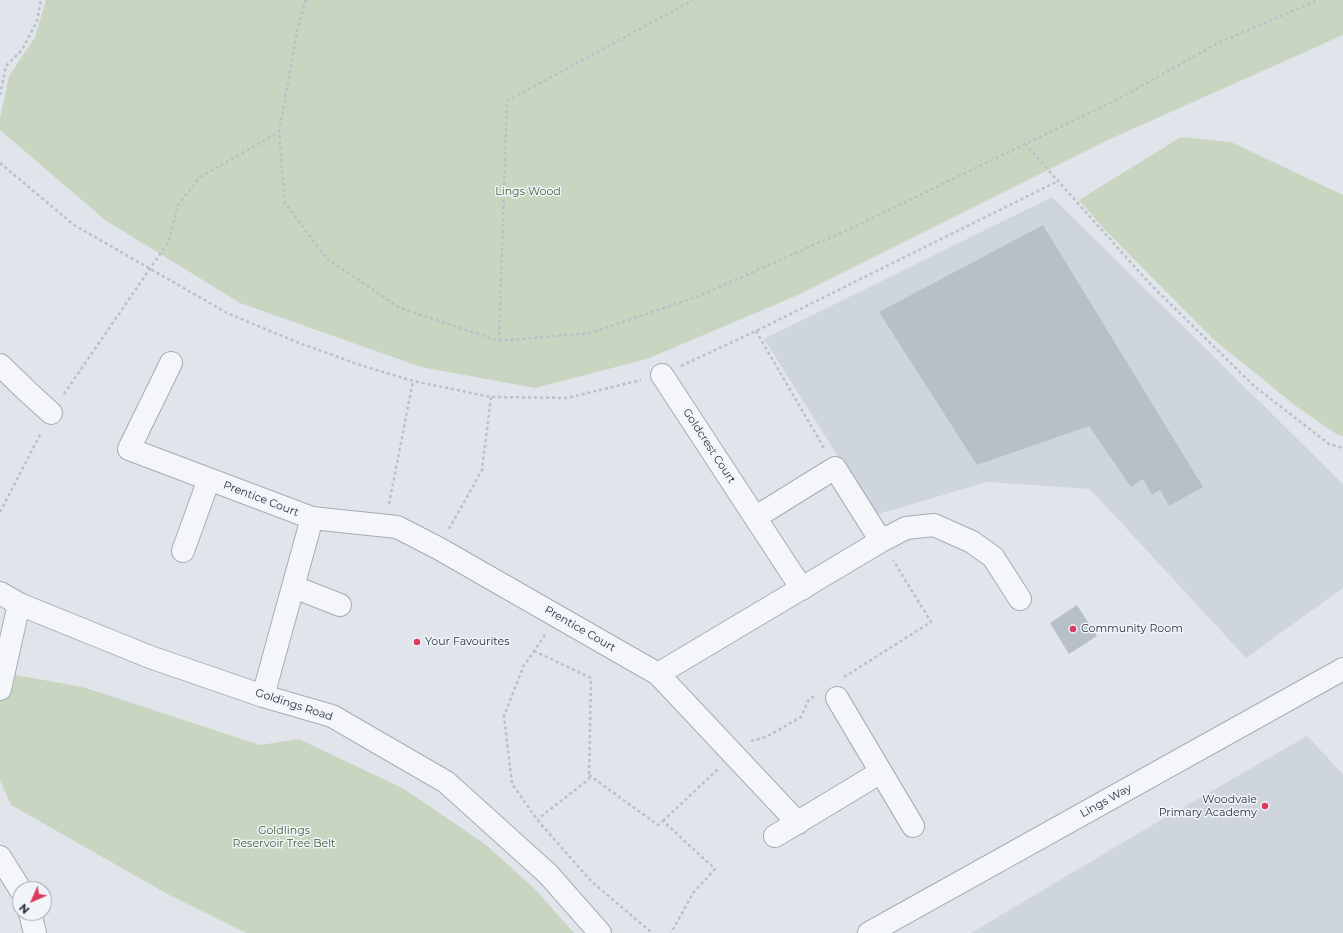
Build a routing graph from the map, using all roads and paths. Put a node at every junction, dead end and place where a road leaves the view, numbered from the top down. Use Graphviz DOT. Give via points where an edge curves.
graph roads {
  1 [pos="41,0"];
  2 [pos="306,0"];
  3 [pos="693,0"];
  4 [pos="1318,0"];
  5 [pos="0,95"];
  6 [pos="280,132"];
  7 [pos="1025,144"];
  8 [pos="0,163"];
  9 [pos="1058,181"];
  10 [pos="150,269"];
  11 [pos="756,331"];
  12 [pos="499,341"];
  13 [pos="171,363"];
  14 [pos="0,365"];
  15 [pos="662,375"];
  16 [pos="414,381"];
  17 [pos="491,397"];
  18 [pos="51,413"];
  19 [pos="1343,448"];
  20 [pos="835,468"];
  21 [pos="209,479"];
  22 [pos="0,512"];
  23 [pos="756,517"];
  24 [pos="312,518"];
  25 [pos="388,526"];
  26 [pos="881,540"];
  27 [pos="438,548"];
  28 [pos="183,551"];
  29 [pos="294,587"];
  30 [pos="802,589"];
  31 [pos="0,593"];
  32 [pos="1020,599"];
  33 [pos="19,604"];
  34 [pos="340,605"];
  35 [pos="557,616"];
  36 [pos="534,651"];
  37 [pos="1343,668"];
  38 [pos="658,674"];
  39 [pos="0,690"];
  40 [pos="263,696"];
  41 [pos="838,698"];
  42 [pos="881,772"];
  43 [pos="589,776"];
  44 [pos="537,819"];
  45 [pos="798,823"];
  46 [pos="913,826"];
  47 [pos="775,836"];
  48 [pos="0,857"];
  49 [pos="15,881"];
  50 [pos="32,921"];
  51 [pos="35,933"];
  52 [pos="600,933"];
  53 [pos="652,933"];
  54 [pos="671,933"];
  55 [pos="869,933"];
  1 -- 5 [label="path" via="36,21 22,50 6,66"];
  2 -- 6 [label="path" via="298,26"];
  3 -- 12 [label="path" via="507,101"];
  4 -- 7 [label="path" via="1218,43 1118,98"];
  6 -- 10 [label="path" via="200,177 178,205 169,241"];
  6 -- 12 [label="path" via="285,203 326,258 400,308"];
  7 -- 9 [label="path"];
  7 -- 12 [label="path" via="854,228 699,296 590,333"];
  8 -- 10 [label="path" via="74,225"];
  9 -- 11 [label="path"];
  9 -- 19 [label="path" via="1151,285 1254,386 1329,444"];
  10 -- 16 [label="path" via="227,313 357,364"];
  10 -- 18 [label="path"];
  11 -- 15 [label="path"];
  11 -- 20 [label="path"];
  13 -- 21 [label="street, Prentice Court" via="130,449"];
  14 -- 18 [label="street"];
  15 -- 17 [label="path" via="567,398"];
  15 -- 23 [label="street, Goldcrest Court"];
  16 -- 17 [label="path"];
  16 -- 25 [label="path" via="389,504"];
  17 -- 27 [label="path" via="482,470"];
  18 -- 22 [label="path"];
  20 -- 23 [label="street"];
  20 -- 26 [label="street"];
  21 -- 24 [label="street, Prentice Court"];
  21 -- 28 [label="street, Prentice Court"];
  23 -- 30 [label="street, Goldcrest Court"];
  24 -- 25 [label="street, Prentice Court"];
  24 -- 29 [label="street, Prentice Court"];
  25 -- 27 [label="street, Prentice Court" via="397,527"];
  26 -- 30 [label="street"];
  26 -- 32 [label="street" via="906,528 934,525 972,542 993,557"];
  27 -- 35 [label="street, Prentice Court"];
  29 -- 34 [label="street"];
  29 -- 40 [label="street, Prentice Court"];
  30 -- 38 [label="street"];
  31 -- 33 [label="street, Goldings Road"];
  33 -- 39 [label="street"];
  33 -- 40 [label="street, Goldings Road" via="150,658"];
  35 -- 36 [label="path"];
  35 -- 38 [label="street, Prentice Court"];
  36 -- 43 [label="path" via="592,678"];
  36 -- 44 [label="path" via="523,668 504,716 512,784"];
  37 -- 55 [label="street, Lings Way"];
  38 -- 45 [label="street, Prentice Court"];
  40 -- 52 [label="street, Goldings Road" via="332,716 446,782 548,874"];
  41 -- 42 [label="street"];
  42 -- 45 [label="street"];
  42 -- 46 [label="street"];
  43 -- 44 [label="path" via="589,779"];
  43 -- 54 [label="path" via="658,825 663,821 715,869 693,893"];
  44 -- 53 [label="path" via="591,881"];
  45 -- 47 [label="street"];
  48 -- 49 [label="street"];
  50 -- 51 [label="street"];
}
